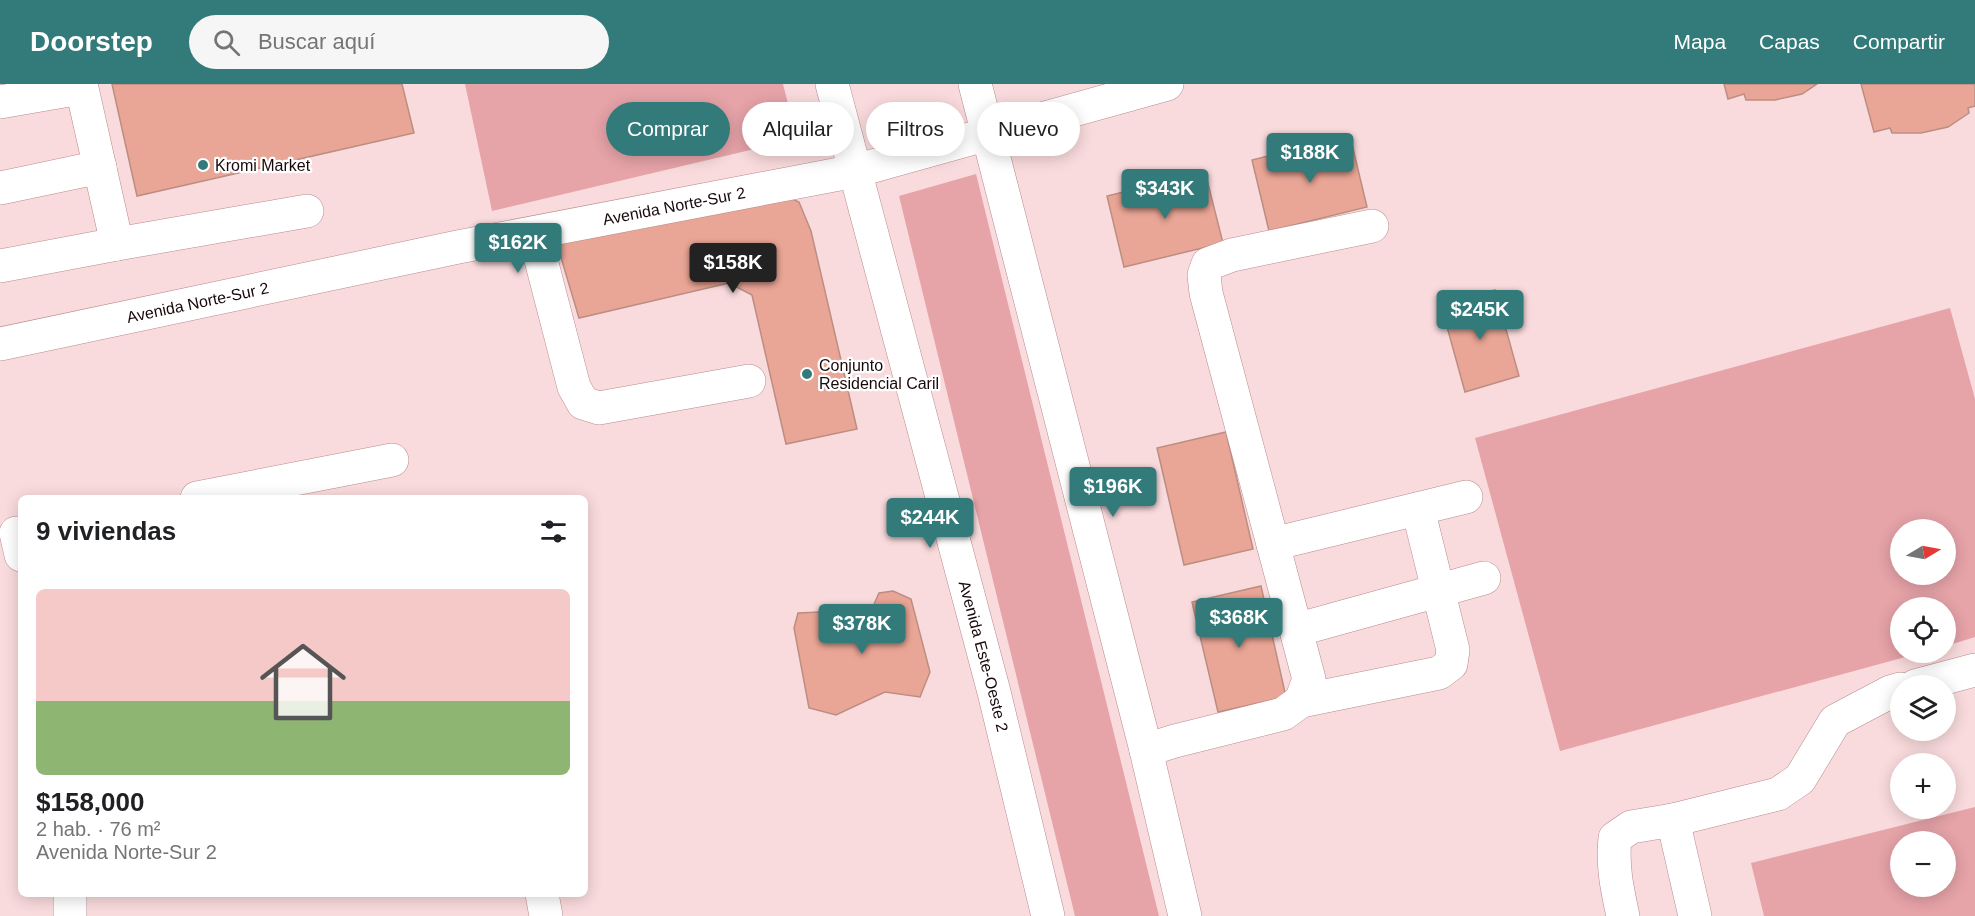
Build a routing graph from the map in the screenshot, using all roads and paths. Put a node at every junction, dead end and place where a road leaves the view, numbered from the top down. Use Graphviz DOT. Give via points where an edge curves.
graph roads {
  1 [pos="832,84"];
  2 [pos="975,84"];
  3 [pos="1167,84"];
  4 [pos="81,86"];
  5 [pos="0,102"];
  6 [pos="979,102"];
  7 [pos="1080,108"];
  8 [pos="977,136"];
  9 [pos="993,156"];
  10 [pos="100,167"];
  11 [pos="855,171"];
  12 [pos="0,188"];
  13 [pos="307,211"];
  14 [pos="1372,226"];
  15 [pos="534,233"];
  16 [pos="117,244"];
  17 [pos="0,266"];
  18 [pos="0,344"];
  19 [pos="749,381"];
  20 [pos="392,460"];
  21 [pos="212,495"];
  22 [pos="1466,496"];
  23 [pos="1418,509"];
  24 [pos="1273,544"];
  25 [pos="1484,579"];
  26 [pos="1438,591"];
  27 [pos="1296,630"];
  28 [pos="1975,670"];
  29 [pos="1956,675"];
  30 [pos="1890,692"];
  31 [pos="1300,701"];
  32 [pos="1146,750"];
  33 [pos="1673,820"];
  34 [pos="70,897"];
  35 [pos="543,897"];
  36 [pos="70,916"];
  37 [pos="546,916"];
  38 [pos="1048,916"];
  39 [pos="1185,916"];
  40 [pos="1623,916"];
  41 [pos="1695,916"];
  1 -- 11 [label="street, Avenida Este-Oeste 2"];
  2 -- 6 [label="street"];
  3 -- 7 [label="street, Avenida Norte-Sur 2"];
  4 -- 5 [label="street"];
  4 -- 10 [label="street"];
  8 -- 11 [label="street, Avenida Norte-Sur 2"];
  9 -- 32 [label="street"];
  10 -- 12 [label="street"];
  10 -- 16 [label="street"];
  11 -- 15 [label="street, Avenida Norte-Sur 2"];
  11 -- 38 [label="street, Avenida Este-Oeste 2" via="994,692"];
  13 -- 16 [label="street"];
  14 -- 24 [label="street" via="1232,255 1209,264 1204,275"];
  15 -- 18 [label="street, Avenida Norte-Sur 2"];
  15 -- 19 [label="street" via="574,387 583,403 599,408"];
  16 -- 17 [label="street"];
  20 -- 21 [label="street"];
  22 -- 23 [label="street"];
  23 -- 24 [label="street"];
  23 -- 26 [label="street"];
  24 -- 27 [label="street"];
  25 -- 26 [label="street"];
  26 -- 27 [label="street"];
  26 -- 31 [label="street" via="1453,650 1445,669"];
  27 -- 31 [label="street" via="1309,679"];
  28 -- 29 [label="street"];
  30 -- 33 [label="street" via="1835,721 1800,778 1778,794"];
  31 -- 32 [label="street" via="1283,714"];
  32 -- 39 [label="street"];
  33 -- 40 [label="street" via="1631,827 1615,838 1616,888"];
  33 -- 41 [label="street"];
  34 -- 36 [label="street"];
  35 -- 37 [label="street"];
}
